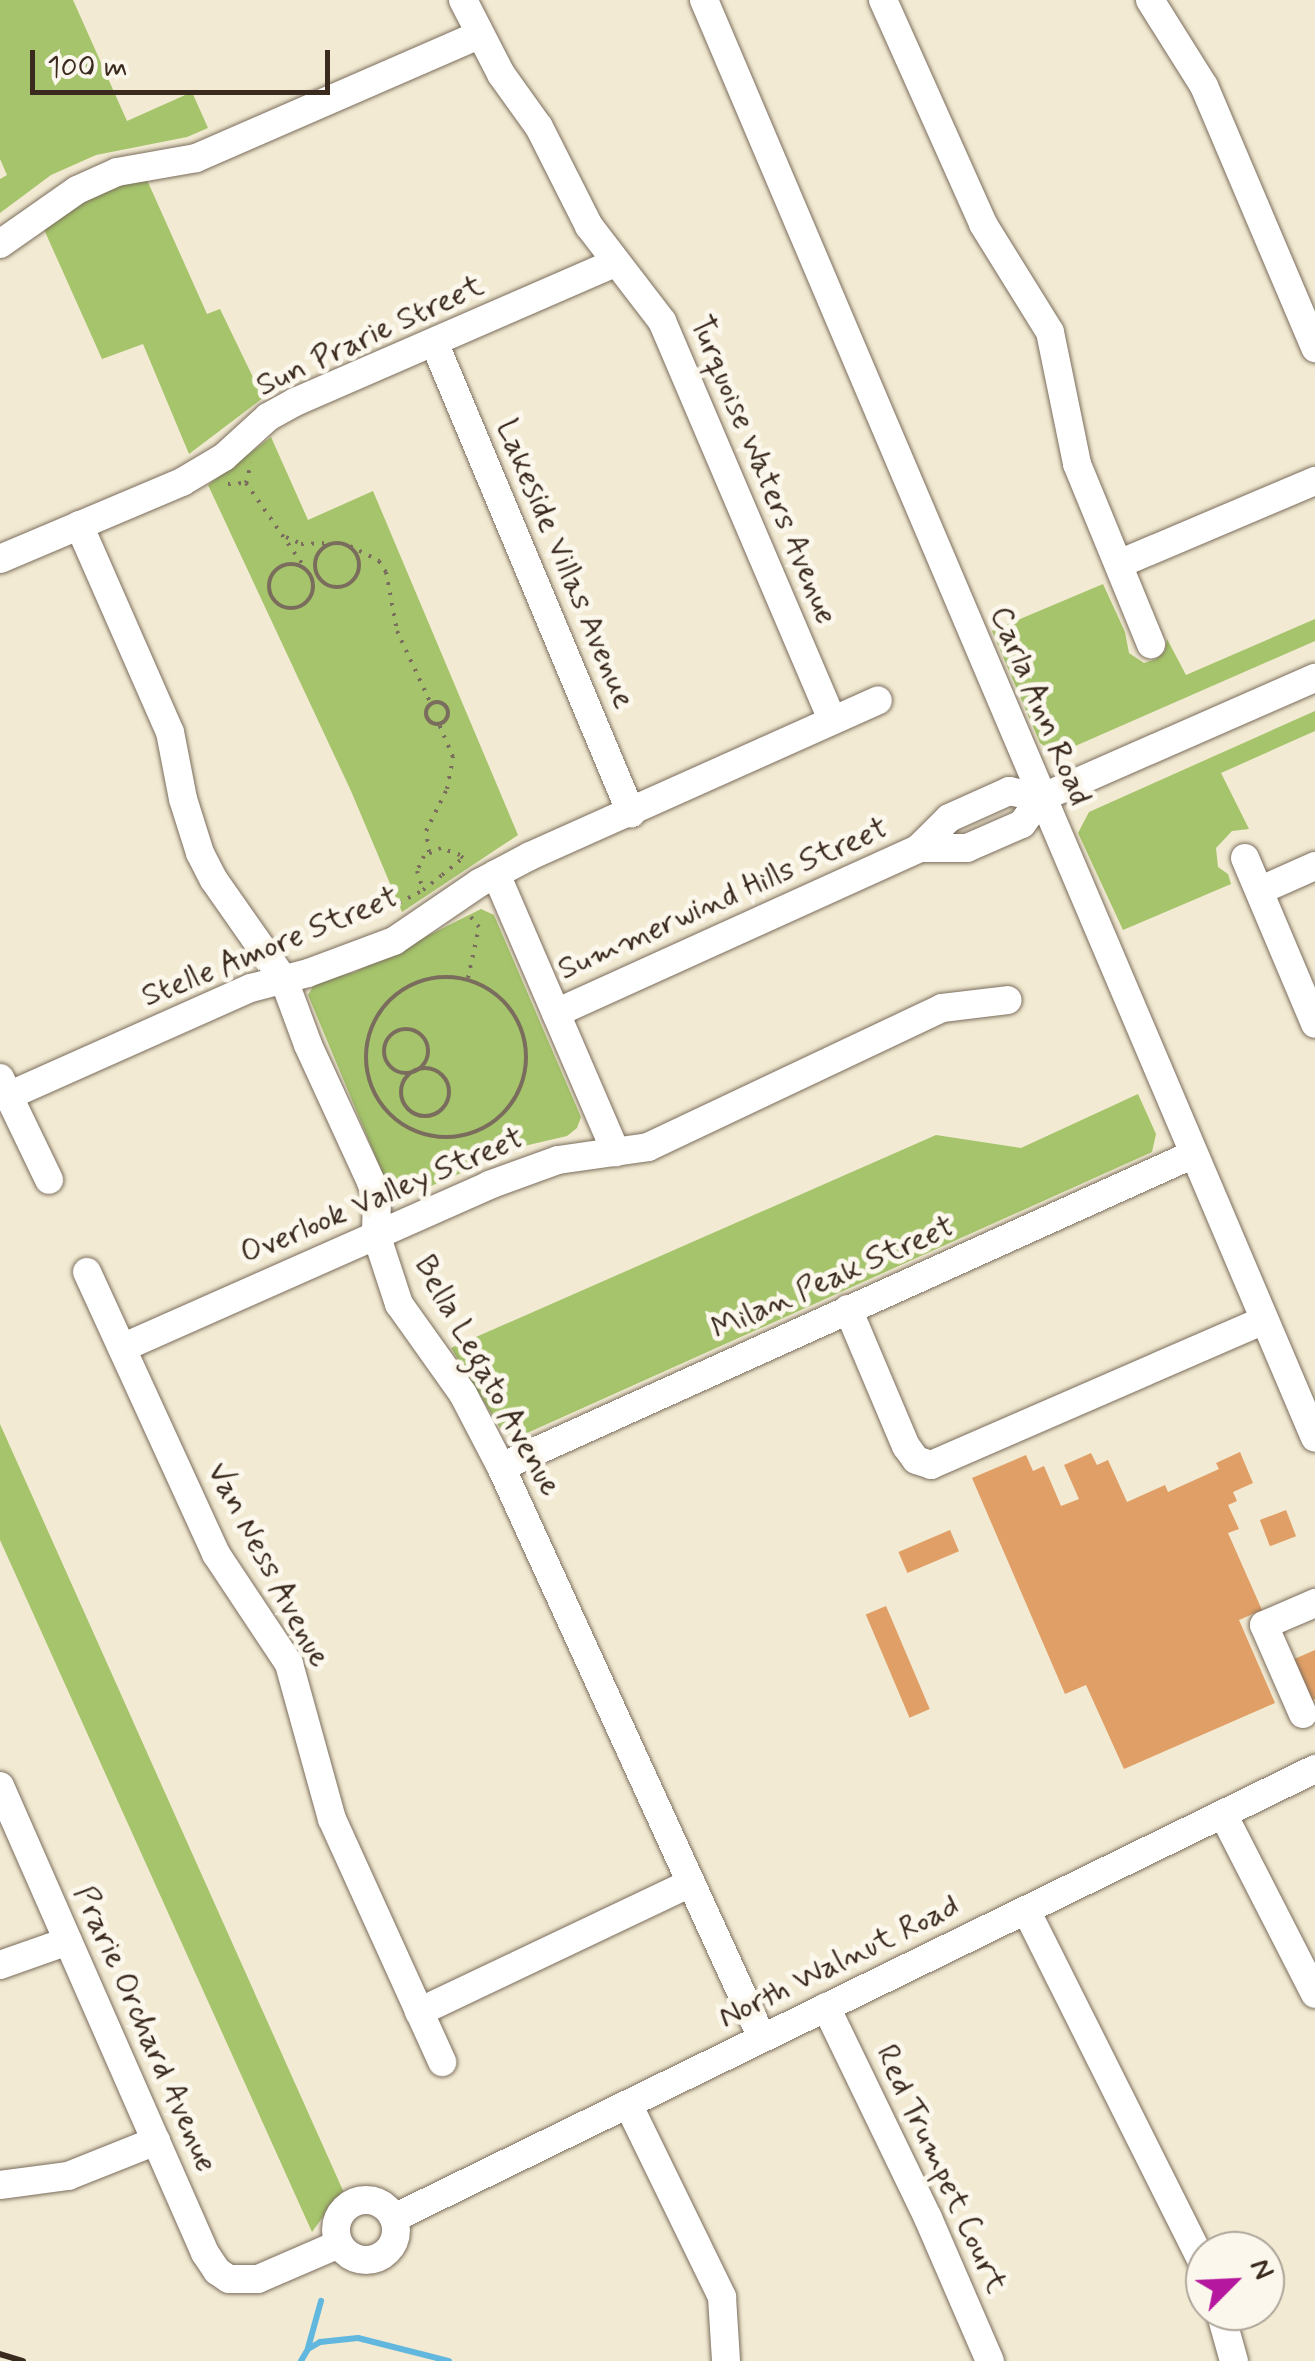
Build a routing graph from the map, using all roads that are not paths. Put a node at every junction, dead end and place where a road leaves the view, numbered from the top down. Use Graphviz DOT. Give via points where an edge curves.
graph roads {
  1 [pos="463,0"];
  2 [pos="704,0"];
  3 [pos="884,0"];
  4 [pos="1150,0"];
  5 [pos="479,35"];
  6 [pos="0,244"];
  7 [pos="614,264"];
  8 [pos="434,342"];
  9 [pos="1315,348"];
  10 [pos="1315,480"];
  11 [pos="80,525"];
  12 [pos="0,558"];
  13 [pos="1119,564"];
  14 [pos="1151,644"];
  15 [pos="1315,678"];
  16 [pos="878,700"];
  17 [pos="832,720"];
  18 [pos="1041,798"];
  19 [pos="631,813"];
  20 [pos="1244,858"];
  21 [pos="1315,866"];
  22 [pos="487,878"];
  23 [pos="1262,890"];
  24 [pos="284,980"];
  25 [pos="1008,1000"];
  26 [pos="556,1014"];
  27 [pos="1315,1024"];
  28 [pos="4,1087"];
  29 [pos="616,1152"];
  30 [pos="1194,1154"];
  31 [pos="49,1180"];
  32 [pos="376,1234"];
  33 [pos="87,1272"];
  34 [pos="848,1308"];
  35 [pos="1264,1320"];
  36 [pos="122,1348"];
  37 [pos="1315,1438"];
  38 [pos="501,1467"];
  39 [pos="1315,1604"];
  40 [pos="1303,1714"];
  41 [pos="1315,1769"];
  42 [pos="0,1786"];
  43 [pos="1223,1814"];
  44 [pos="691,1884"];
  45 [pos="1026,1910"];
  46 [pos="68,1941"];
  47 [pos="0,1964"];
  48 [pos="1315,1994"];
  49 [pos="826,2008"];
  50 [pos="419,2012"];
  51 [pos="762,2038"];
  52 [pos="442,2062"];
  53 [pos="628,2104"];
  54 [pos="156,2142"];
  55 [pos="0,2185"];
  56 [pos="394,2218"];
  57 [pos="1186,2231"];
  58 [pos="339,2244"];
  59 [pos="1226,2331"];
  60 [pos="726,2361"];
  61 [pos="990,2361"];
  62 [pos="1234,2361"];
  1 -- 5 [label="street, Turquoise Waters Avenue"];
  2 -- 18 [label="street, Carla Ann Road"];
  3 -- 13 [label="street" via="983,224 1050,332 1077,464"];
  4 -- 9 [label="street" via="1204,86"];
  5 -- 6 [label="street" via="196,158 104,178"];
  5 -- 7 [label="street, Turquoise Waters Avenue"];
  7 -- 8 [label="street, Sun Prarie Street"];
  7 -- 17 [label="street, Turquoise Waters Avenue" via="662,321"];
  8 -- 11 [label="street, Sun Prarie Street" via="295,402 201,472"];
  8 -- 19 [label="street, Lakeside Villas Avenue"];
  10 -- 13 [label="street"];
  11 -- 12 [label="street, Sun Prarie Street"];
  11 -- 24 [label="street, Bella Legato Avenue" via="170,732 200,853"];
  13 -- 14 [label="street"];
  15 -- 18 [label="street, Summerwind Hills Street"];
  16 -- 17 [label="street, Stelle Amore Street"];
  17 -- 19 [label="street, Stelle Amore Street"];
  18 -- 26 [label="street, Summerwind Hills Street" via="1022,824 967,848 919,848"];
  18 -- 30 [label="street, Carla Ann Road"];
  19 -- 22 [label="street, Stelle Amore Street"];
  20 -- 23 [label="street"];
  21 -- 23 [label="street"];
  22 -- 24 [label="street, Stelle Amore Street" via="394,941"];
  22 -- 26 [label="street"];
  23 -- 27 [label="street"];
  24 -- 28 [label="street, Stelle Amore Street"];
  24 -- 32 [label="street, Bella Legato Avenue" via="377,1201"];
  25 -- 29 [label="street, Overlook Valley Street" via="942,1008 672,1138"];
  26 -- 29 [label="street"];
  28 -- 31 [label="street"];
  29 -- 32 [label="street, Overlook Valley Street" via="528,1170"];
  30 -- 34 [label="street, Milan Peak Street"];
  30 -- 35 [label="street, Carla Ann Road"];
  32 -- 36 [label="street, Overlook Valley Street"];
  32 -- 38 [label="street, Bella Legato Avenue" via="399,1304 463,1394"];
  33 -- 36 [label="street, Van Ness Avenue"];
  34 -- 35 [label="street" via="906,1446 916,1460 931,1465"];
  34 -- 38 [label="street, Milan Peak Street"];
  35 -- 37 [label="street, Carla Ann Road"];
  36 -- 50 [label="street, Van Ness Avenue" via="216,1554 289,1664 324,1799"];
  38 -- 44 [label="street, Bella Legato Avenue"];
  39 -- 40 [label="street" via="1264,1625"];
  41 -- 43 [label="street, North Walnut Road"];
  42 -- 46 [label="street, Prarie Orchard Avenue"];
  43 -- 45 [label="street, North Walnut Road"];
  43 -- 48 [label="street"];
  44 -- 50 [label="street"];
  44 -- 51 [label="street, Bella Legato Avenue"];
  45 -- 49 [label="street, North Walnut Road"];
  45 -- 57 [label="street"];
  46 -- 47 [label="street"];
  46 -- 54 [label="street, Prarie Orchard Avenue"];
  49 -- 51 [label="street, North Walnut Road"];
  49 -- 61 [label="street, Red Trumpet Court"];
  50 -- 52 [label="street, Van Ness Avenue"];
  51 -- 53 [label="street, North Walnut Road"];
  53 -- 56 [label="street, North Walnut Road"];
  53 -- 60 [label="street" via="722,2297"];
  54 -- 55 [label="street" via="68,2176"];
  54 -- 58 [label="street, Prarie Orchard Avenue" via="218,2271 244,2281"];
  56 -- 58 [label="street" via="393,2244 378,2258 354,2258"];
  56 -- 58 [label="street" via="370,2200 348,2205 336,2222"];
  59 -- 62 [label="street"];
}
